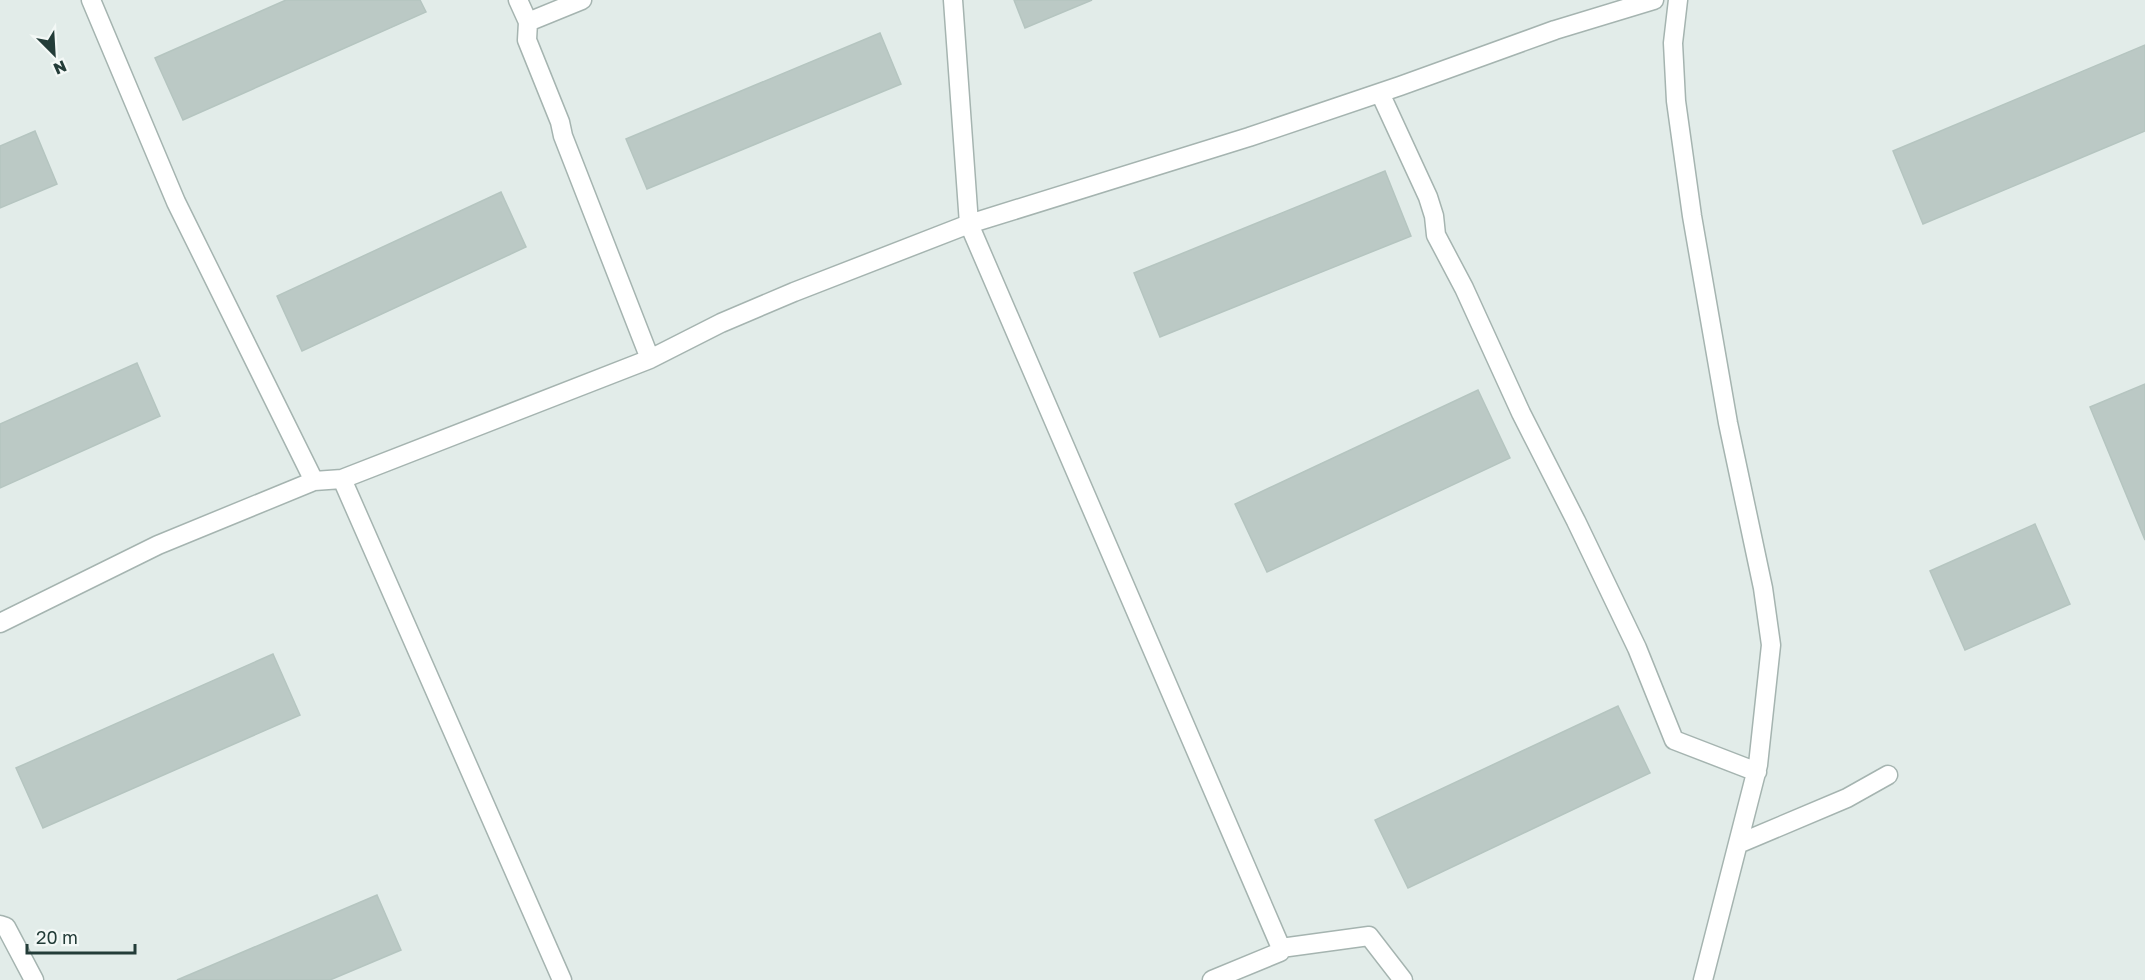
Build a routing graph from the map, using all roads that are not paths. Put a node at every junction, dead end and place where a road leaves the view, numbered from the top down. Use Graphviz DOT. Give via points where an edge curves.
graph roads {
  1 [pos="91,0"];
  2 [pos="518,0"];
  3 [pos="582,0"];
  4 [pos="953,0"];
  5 [pos="1654,0"];
  6 [pos="1678,0"];
  7 [pos="528,22"];
  8 [pos="1380,93"];
  9 [pos="969,224"];
  10 [pos="650,359"];
  11 [pos="342,479"];
  12 [pos="314,481"];
  13 [pos="0,623"];
  14 [pos="1756,772"];
  15 [pos="1888,775"];
  16 [pos="1738,844"];
  17 [pos="0,925"];
  18 [pos="1281,948"];
  19 [pos="34,980"];
  20 [pos="562,980"];
  21 [pos="1212,980"];
  22 [pos="1403,980"];
  23 [pos="1703,980"];
  1 -- 12 [label="street" via="176,202"];
  2 -- 7 [label="street"];
  3 -- 7 [label="street"];
  4 -- 9 [label="street"];
  5 -- 8 [label="street" via="1555,30"];
  6 -- 14 [label="street" via="1673,43 1676,101 1690,204 1771,645"];
  7 -- 10 [label="street" via="527,40"];
  8 -- 9 [label="street"];
  8 -- 14 [label="street" via="1428,197 1436,235 1632,638 1674,740"];
  9 -- 10 [label="street" via="794,292"];
  9 -- 18 [label="street"];
  10 -- 11 [label="street"];
  11 -- 12 [label="street"];
  11 -- 20 [label="street"];
  12 -- 13 [label="street" via="158,545"];
  14 -- 16 [label="street"];
  15 -- 16 [label="street" via="1847,798"];
  16 -- 23 [label="street"];
  17 -- 19 [label="street" via="6,927"];
  18 -- 21 [label="street" via="1280,952"];
  18 -- 22 [label="street" via="1369,936"];
}
